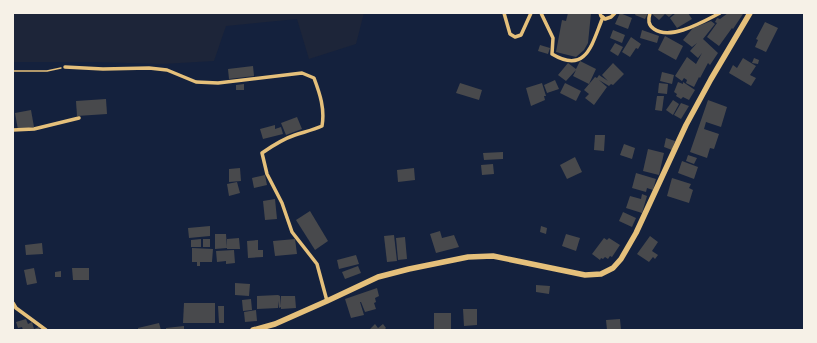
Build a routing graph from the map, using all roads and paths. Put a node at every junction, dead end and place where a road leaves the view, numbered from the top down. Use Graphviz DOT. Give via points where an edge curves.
graph roads {
  1 [pos="504,13"];
  2 [pos="531,13"];
  3 [pos="541,13"];
  4 [pos="600,13"];
  5 [pos="615,13"];
  6 [pos="650,13"];
  7 [pos="720,13"];
  8 [pos="750,13"];
  9 [pos="603,17"];
  10 [pos="65,67"];
  11 [pos="13,71"];
  12 [pos="79,118"];
  13 [pos="13,130"];
  14 [pos="327,301"];
  15 [pos="13,303"];
  16 [pos="46,330"];
  17 [pos="253,330"];
  1 -- 2 [label="street" via="510,34 515,37 521,34"];
  3 -- 9 [label="street" via="553,38 552,54 563,60 575,62 590,48"];
  4 -- 9 [label="street"];
  5 -- 9 [label="street" via="611,17"];
  6 -- 7 [label="street" via="650,27 657,32 666,33 691,27"];
  8 -- 14 [label="main road" via="686,125 636,233 613,268 601,274 585,275 494,256 468,257 378,277"];
  10 -- 11 [label="path" via="47,71"];
  10 -- 14 [label="street" via="149,68 167,70 196,82 218,83 302,73 314,78 324,114 322,126 296,135 262,153 267,174 282,203 292,232 317,264"];
  12 -- 13 [label="street" via="40,128"];
  14 -- 17 [label="main road" via="275,324"];
  15 -- 16 [label="street"];
}
